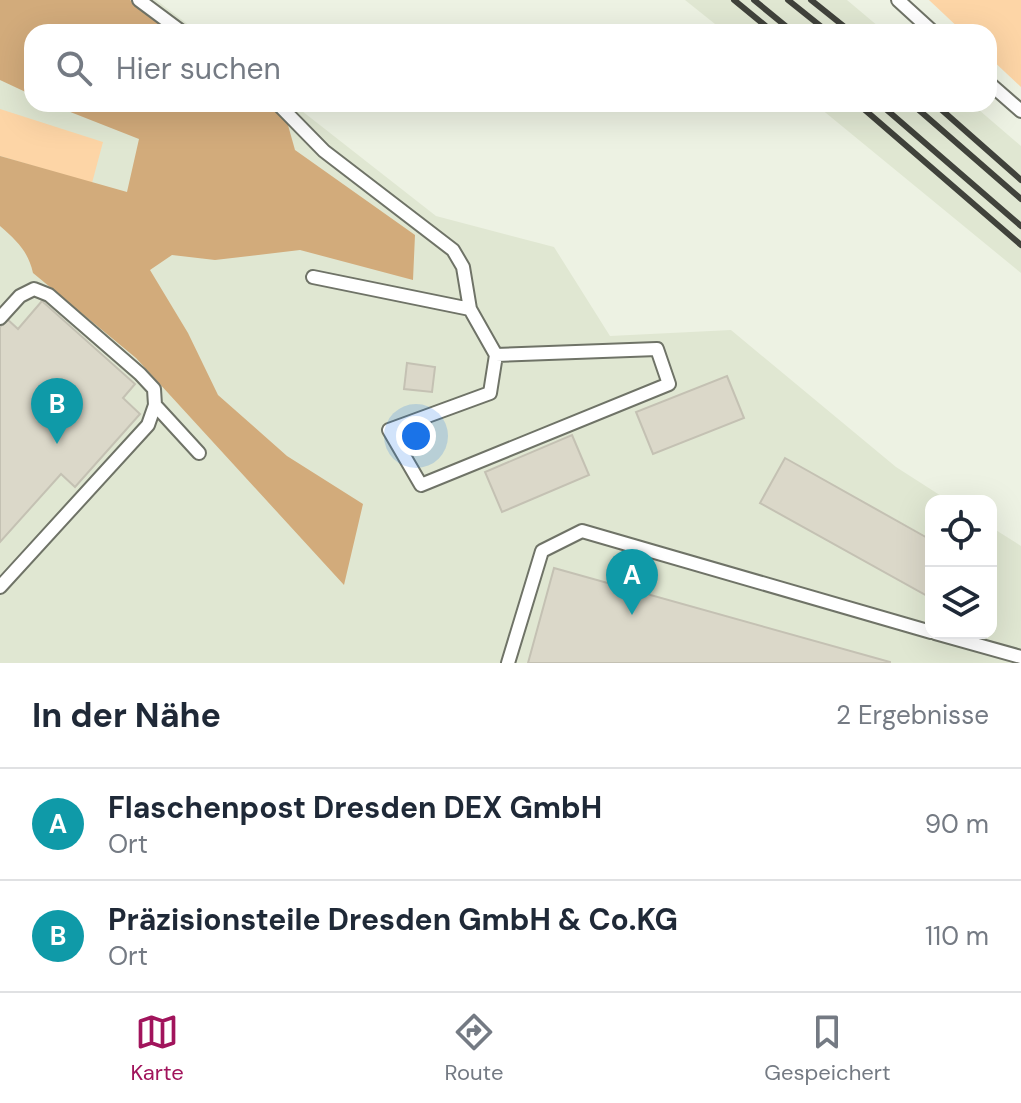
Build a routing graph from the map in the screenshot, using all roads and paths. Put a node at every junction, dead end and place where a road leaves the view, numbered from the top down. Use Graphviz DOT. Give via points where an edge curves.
graph roads {
  1 [pos="139,0"];
  2 [pos="898,0"];
  3 [pos="171,24"];
  4 [pos="924,24"];
  5 [pos="997,90"];
  6 [pos="1021,111"];
  7 [pos="286,112"];
  8 [pos="313,277"];
  9 [pos="470,309"];
  10 [pos="0,318"];
  11 [pos="496,355"];
  12 [pos="155,405"];
  13 [pos="199,453"];
  14 [pos="0,587"];
  15 [pos="925,630"];
  16 [pos="958,639"];
  17 [pos="1021,657"];
  18 [pos="508,663"];
  1 -- 3 [label="lane"];
  2 -- 4 [label="lane"];
  5 -- 6 [label="lane"];
  7 -- 9 [label="lane" via="324,151 453,250 463,267"];
  8 -- 9 [label="lane"];
  9 -- 11 [label="lane"];
  10 -- 12 [label="lane" via="34,289 49,295 140,374 154,389"];
  11 -- 11 [label="lane" via="490,393 389,430 421,485 669,384 657,349"];
  12 -- 13 [label="lane"];
  12 -- 14 [label="lane" via="148,425"];
  15 -- 18 [label="lane" via="582,531 542,551"];
  16 -- 17 [label="lane"];
}
